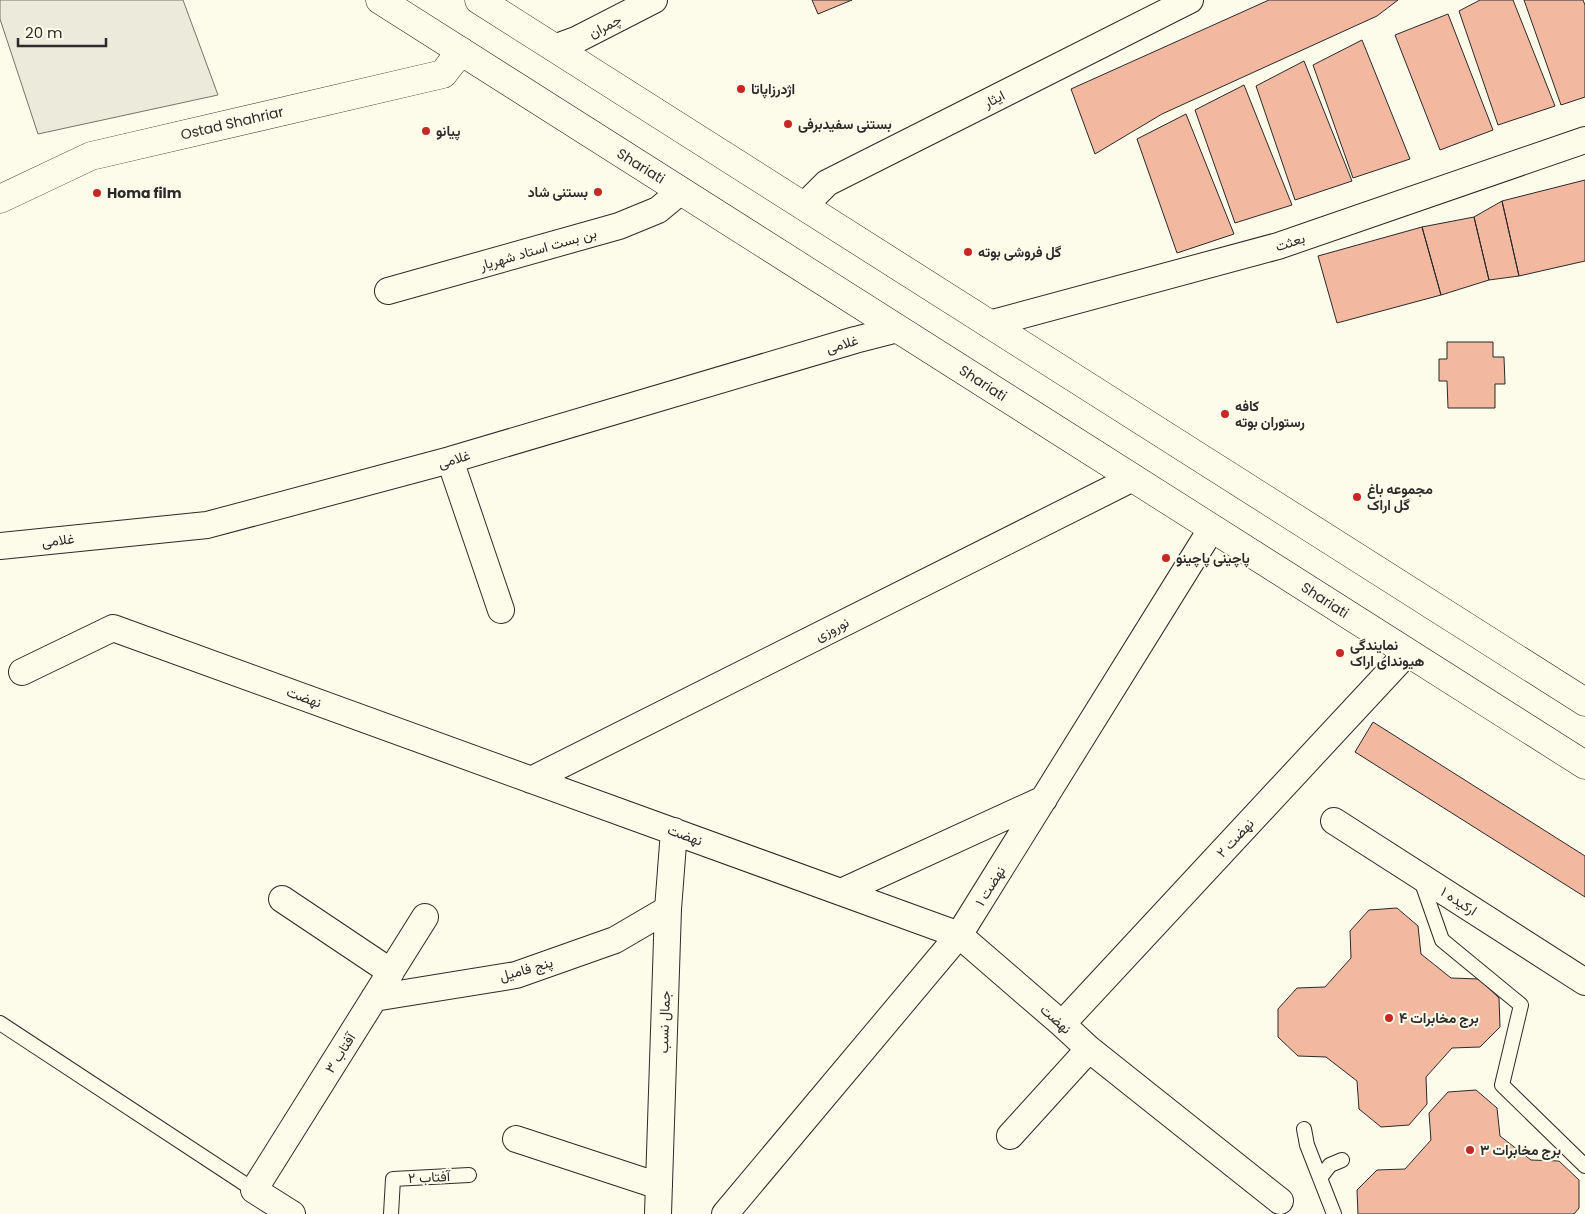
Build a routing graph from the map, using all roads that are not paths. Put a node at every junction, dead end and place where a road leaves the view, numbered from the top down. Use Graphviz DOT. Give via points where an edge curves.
graph roads {
  1 [pos="380,0"];
  2 [pos="479,0"];
  3 [pos="654,0"];
  4 [pos="1190,0"];
  5 [pos="554,48"];
  6 [pos="461,51"];
  7 [pos="1585,140"];
  8 [pos="681,191"];
  9 [pos="0,199"];
  10 [pos="804,206"];
  11 [pos="388,291"];
  12 [pos="989,324"];
  13 [pos="898,329"];
  14 [pos="450,460"];
  15 [pos="1133,478"];
  16 [pos="1212,528"];
  17 [pos="0,546"];
  18 [pos="501,610"];
  19 [pos="1407,653"];
  20 [pos="22,672"];
  21 [pos="1585,702"];
  22 [pos="1585,765"];
  23 [pos="531,780"];
  24 [pos="1044,800"];
  25 [pos="1334,821"];
  26 [pos="674,831"];
  27 [pos="1420,876"];
  28 [pos="841,892"];
  29 [pos="282,900"];
  30 [pos="668,909"];
  31 [pos="425,916"];
  32 [pos="959,935"];
  33 [pos="391,972"];
  34 [pos="1585,982"];
  35 [pos="374,998"];
  36 [pos="0,1023"];
  37 [pos="1062,1024"];
  38 [pos="1089,1049"];
  39 [pos="1304,1129"];
  40 [pos="1010,1136"];
  41 [pos="516,1139"];
  42 [pos="1342,1160"];
  43 [pos="1585,1166"];
  44 [pos="469,1175"];
  45 [pos="1320,1178"];
  46 [pos="659,1186"];
  47 [pos="254,1190"];
  48 [pos="1280,1201"];
  49 [pos="292,1214"];
  50 [pos="392,1214"];
  51 [pos="658,1214"];
  52 [pos="725,1214"];
  53 [pos="1334,1214"];
  1 -- 6 [label="main road, Shariati"];
  2 -- 5 [label="main road"];
  3 -- 5 [label="street, چمران"];
  4 -- 10 [label="street, ایثار" via="827,183"];
  5 -- 10 [label="main road"];
  6 -- 8 [label="main road, Shariati"];
  6 -- 9 [label="main road, Ostad Shahriar" via="442,74 91,156"];
  7 -- 12 [label="street, بعثت" via="1278,246"];
  8 -- 11 [label="street, بن بست استاد شهریار" via="658,210 619,226"];
  8 -- 13 [label="main road, Shariati"];
  10 -- 12 [label="main road"];
  12 -- 21 [label="main road"];
  13 -- 14 [label="street, غلامی"];
  13 -- 15 [label="main road, Shariati"];
  14 -- 17 [label="street, غلامی" via="207,525"];
  14 -- 18 [label="street"];
  15 -- 16 [label="main road, Shariati"];
  15 -- 23 [label="street, نوروزی"];
  16 -- 19 [label="main road, Shariati"];
  16 -- 24 [label="street, نهضت ۱"];
  19 -- 22 [label="main road, Shariati"];
  19 -- 37 [label="street, نهضت ۲"];
  20 -- 23 [label="street, نهضت" via="113,628"];
  23 -- 26 [label="street, نهضت"];
  24 -- 28 [label="street"];
  24 -- 32 [label="street, نهضت ۱"];
  25 -- 27 [label="street, ارکیده ۱"];
  26 -- 28 [label="street, نهضت"];
  26 -- 30 [label="street, جمال نسب"];
  27 -- 34 [label="street, ارکیده ۱"];
  27 -- 43 [label="lane" via="1442,940 1521,1005 1502,1085"];
  28 -- 32 [label="street, نهضت"];
  29 -- 33 [label="street"];
  30 -- 35 [label="street, پنج فامیل" via="615,940 516,975"];
  30 -- 46 [label="street, جمال نسب"];
  31 -- 33 [label="street, آفتاب ۳"];
  32 -- 37 [label="street, نهضت"];
  32 -- 52 [label="street, نهضت ۱"];
  33 -- 35 [label="street, آفتاب ۳"];
  35 -- 47 [label="street, آفتاب ۳"];
  36 -- 47 [label="lane"];
  37 -- 38 [label="street, نهضت"];
  38 -- 40 [label="street"];
  38 -- 48 [label="street, نهضت"];
  39 -- 45 [label="lane"];
  41 -- 46 [label="street"];
  42 -- 45 [label="lane" via="1330,1165"];
  44 -- 50 [label="lane, آفتاب ۲" via="393,1180"];
  45 -- 53 [label="lane"];
  46 -- 51 [label="street, جمال نسب"];
  47 -- 49 [label="street"];
}
